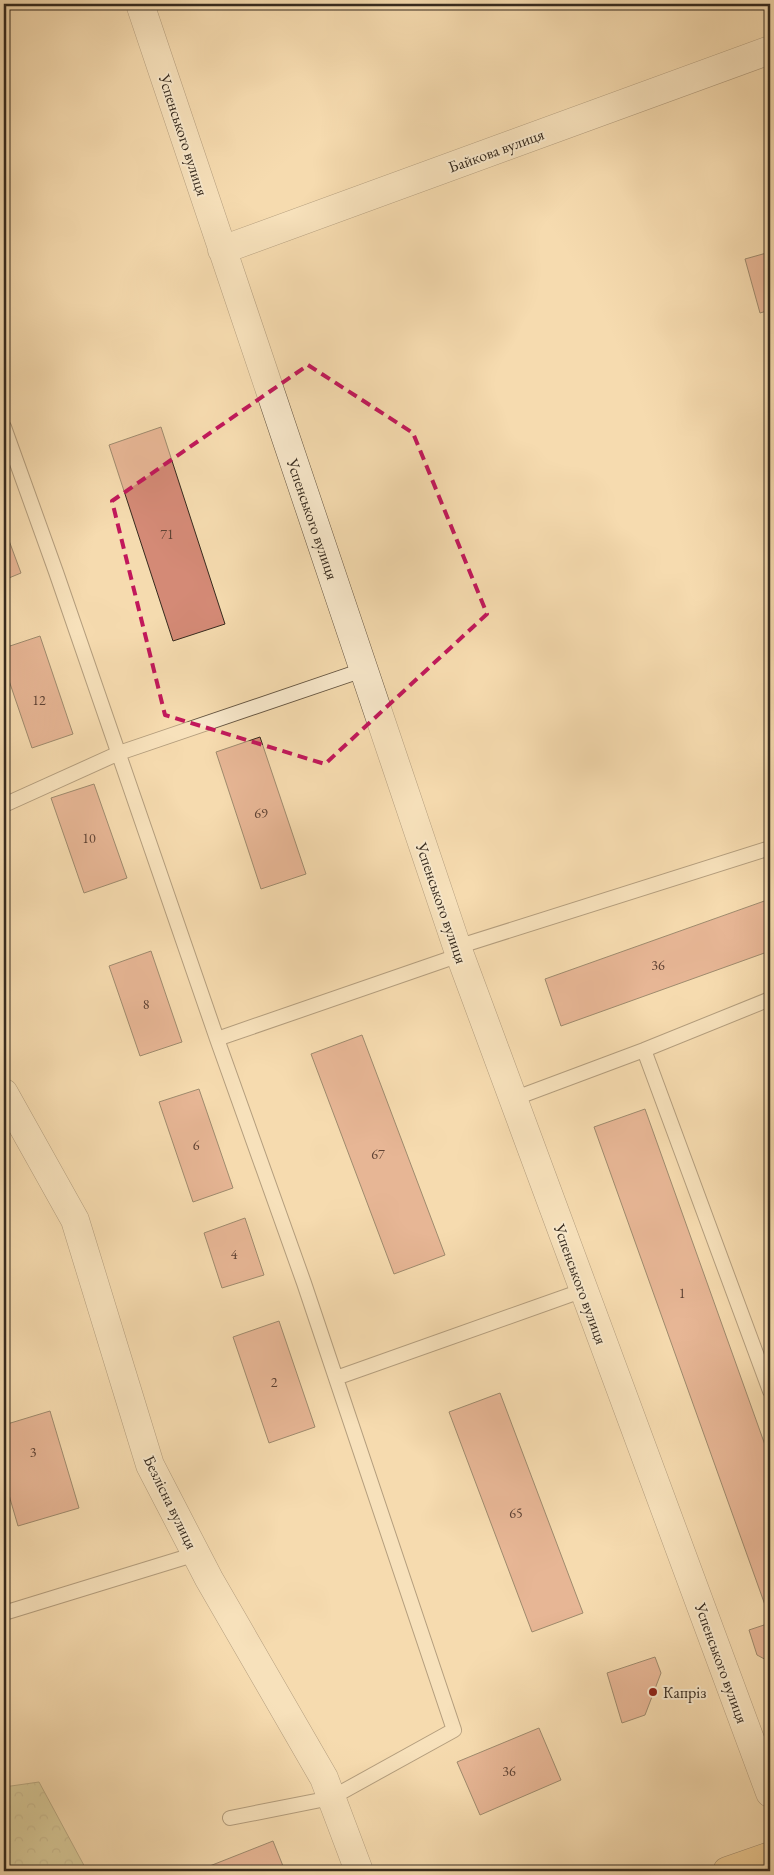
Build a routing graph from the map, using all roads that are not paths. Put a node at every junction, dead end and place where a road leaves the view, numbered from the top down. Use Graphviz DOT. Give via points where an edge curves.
graph roads {
  1 [pos="140,4"];
  2 [pos="770,50"];
  3 [pos="222,250"];
  4 [pos="4,427"];
  5 [pos="363,670"];
  6 [pos="119,753"];
  7 [pos="4,805"];
  8 [pos="770,848"];
  9 [pos="458,951"];
  10 [pos="770,999"];
  11 [pos="216,1039"];
  12 [pos="644,1050"];
  13 [pos="4,1093"];
  14 [pos="513,1098"];
  15 [pos="584,1290"];
  16 [pos="336,1378"];
  17 [pos="770,1391"];
  18 [pos="196,1554"];
  19 [pos="4,1613"];
  20 [pos="767,1777"];
  21 [pos="331,1798"];
  22 [pos="230,1818"];
  23 [pos="770,1856"];
  24 [pos="359,1871"];
  25 [pos="726,1871"];
  1 -- 3 [label="street, Успенського вулиця"];
  2 -- 3 [label="street, Байкова вулиця"];
  3 -- 5 [label="street, Успенського вулиця"];
  4 -- 6 [label="lane"];
  5 -- 6 [label="lane"];
  5 -- 9 [label="street, Успенського вулиця"];
  6 -- 7 [label="lane"];
  6 -- 11 [label="lane"];
  8 -- 9 [label="lane"];
  9 -- 11 [label="lane"];
  9 -- 14 [label="street, Успенського вулиця"];
  10 -- 12 [label="lane"];
  11 -- 16 [label="lane"];
  12 -- 14 [label="lane"];
  12 -- 17 [label="lane"];
  13 -- 18 [label="street, Безлісна вулиця" via="76,1220 150,1465"];
  14 -- 15 [label="street, Успенського вулиця"];
  15 -- 16 [label="lane"];
  15 -- 20 [label="street, Успенського вулиця"];
  16 -- 21 [label="lane" via="454,1730"];
  18 -- 19 [label="lane"];
  18 -- 21 [label="street, Безлісна вулиця" via="324,1778"];
  21 -- 22 [label="lane"];
  21 -- 24 [label="street, Безлісна вулиця"];
  23 -- 25 [label="main road"];
}
